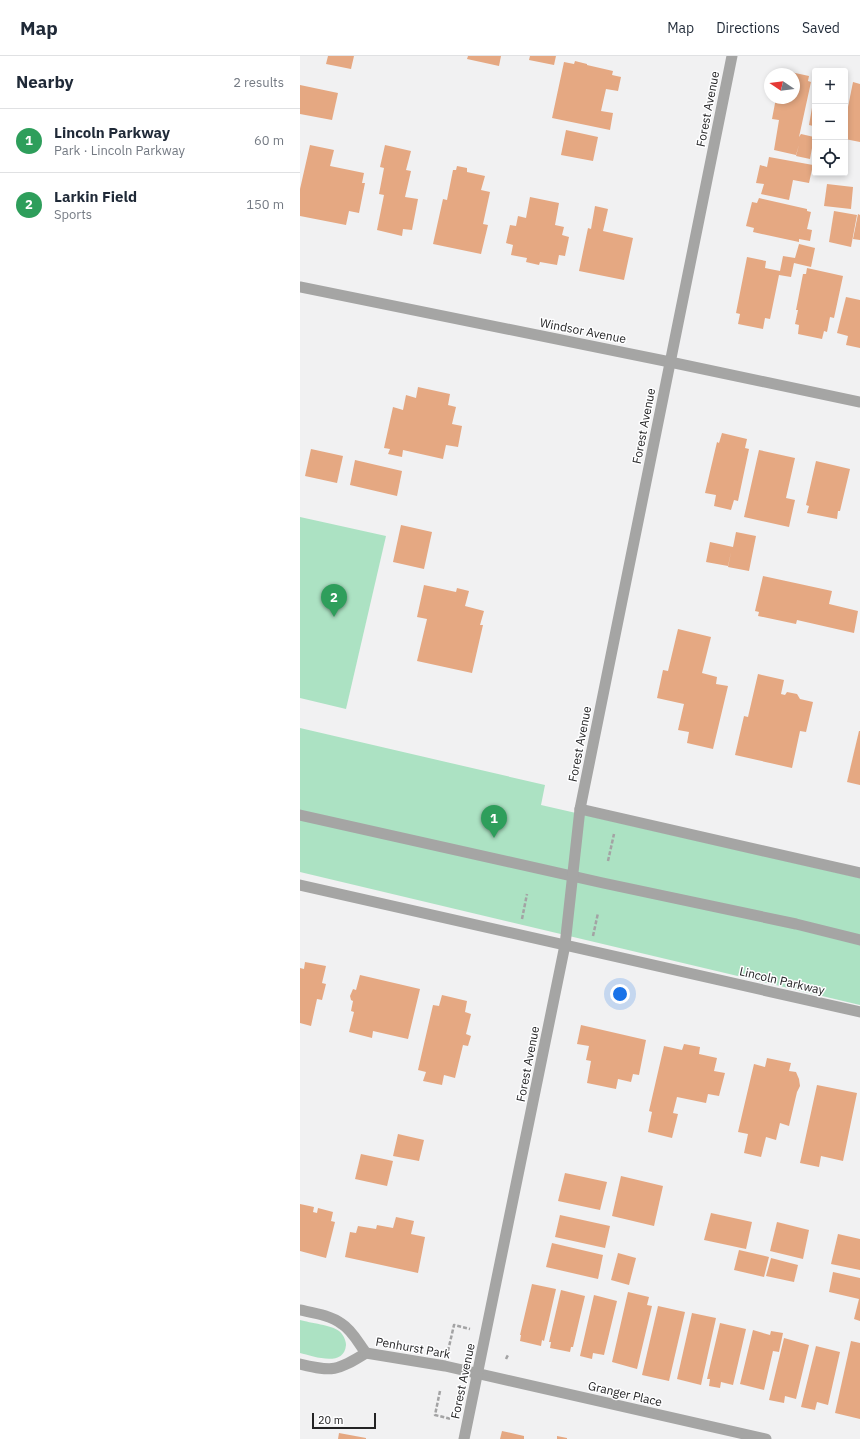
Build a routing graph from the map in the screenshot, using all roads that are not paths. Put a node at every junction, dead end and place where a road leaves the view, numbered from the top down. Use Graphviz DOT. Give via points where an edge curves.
graph roads {
  1 [pos="732,56"];
  2 [pos="300,288"];
  3 [pos="670,362"];
  4 [pos="860,402"];
  5 [pos="580,809"];
  6 [pos="300,814"];
  7 [pos="860,873"];
  8 [pos="572,876"];
  9 [pos="300,885"];
  10 [pos="860,940"];
  11 [pos="565,945"];
  12 [pos="860,1012"];
  13 [pos="300,1310"];
  14 [pos="366,1353"];
  15 [pos="300,1364"];
  16 [pos="478,1373"];
  17 [pos="464,1439"];
  18 [pos="766,1439"];
  1 -- 3 [label="street, Forest Avenue"];
  2 -- 3 [label="street, Windsor Avenue"];
  3 -- 4 [label="street, Windsor Avenue"];
  3 -- 5 [label="street, Forest Avenue"];
  5 -- 7 [label="street"];
  5 -- 8 [label="street, Forest Avenue"];
  6 -- 8 [label="street"];
  8 -- 10 [label="street"];
  8 -- 11 [label="street, Forest Avenue"];
  9 -- 11 [label="street, Lincoln Parkway"];
  11 -- 12 [label="street, Lincoln Parkway"];
  11 -- 16 [label="street, Forest Avenue"];
  13 -- 14 [label="street, Penhurst Park" via="325,1316 343,1324"];
  14 -- 15 [label="street, Penhurst Park" via="338,1368 326,1370"];
  14 -- 16 [label="street, Penhurst Park"];
  16 -- 17 [label="street, Forest Avenue"];
  16 -- 18 [label="street, Granger Place"];
}
